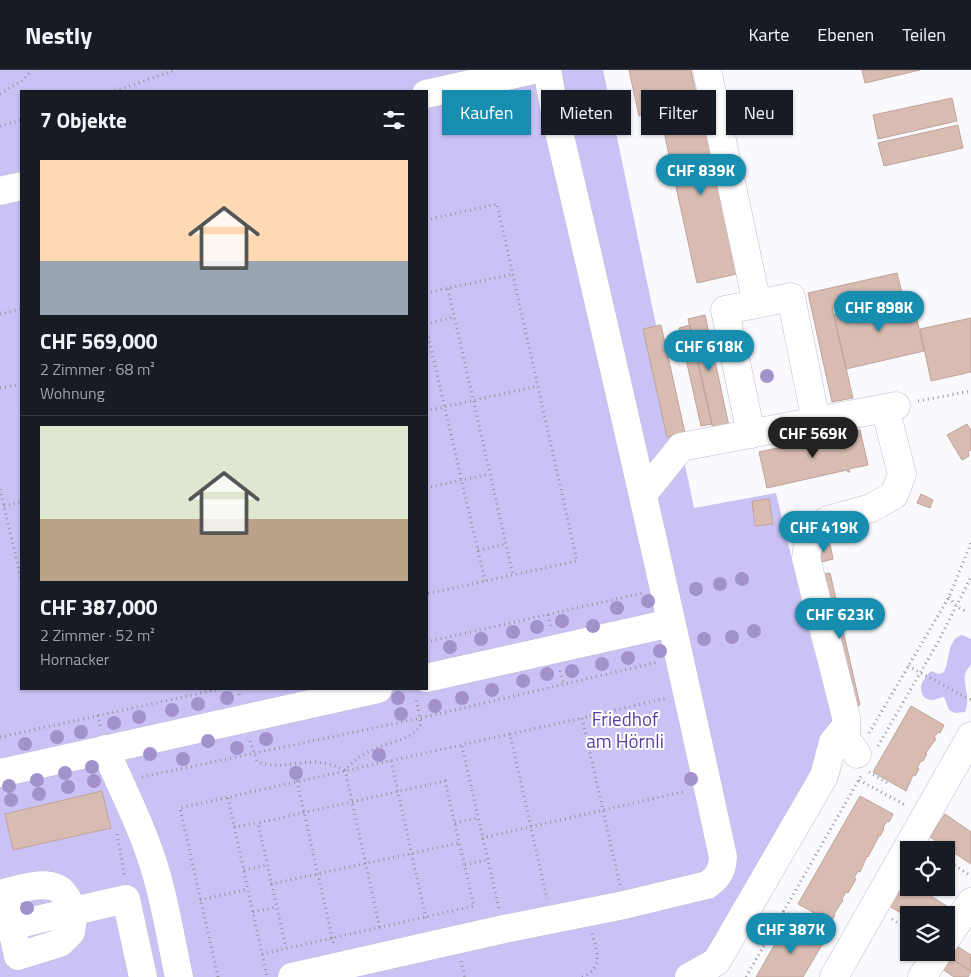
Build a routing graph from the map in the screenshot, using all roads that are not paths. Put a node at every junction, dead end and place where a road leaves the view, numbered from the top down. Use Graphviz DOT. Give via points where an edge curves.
graph roads {
  1 [pos="533,70"];
  2 [pos="546,70"];
  3 [pos="707,70"];
  4 [pos="428,94"];
  5 [pos="20,186"];
  6 [pos="0,191"];
  7 [pos="757,304"];
  8 [pos="816,421"];
  9 [pos="751,434"];
  10 [pos="644,493"];
  11 [pos="671,623"];
  12 [pos="428,678"];
  13 [pos="373,690"];
  14 [pos="846,726"];
  15 [pos="971,736"];
  16 [pos="105,749"];
  17 [pos="860,768"];
  18 [pos="0,772"];
  19 [pos="971,902"];
  20 [pos="74,911"];
  21 [pos="955,926"];
  22 [pos="932,961"];
  23 [pos="143,977"];
  24 [pos="179,977"];
  25 [pos="292,977"];
  26 [pos="689,977"];
  27 [pos="834,977"];
  28 [pos="922,977"];
  1 -- 4 [label="street"];
  2 -- 10 [label="street"];
  3 -- 7 [label="street"];
  5 -- 6 [label="street"];
  7 -- 8 [label="street" via="791,297"];
  7 -- 9 [label="street" via="725,310"];
  8 -- 9 [label="street"];
  8 -- 14 [label="street" via="891,407 902,474 894,495 871,508 828,520 810,535 806,558"];
  9 -- 10 [label="street" via="681,447"];
  10 -- 11 [label="street"];
  11 -- 12 [label="street"];
  11 -- 25 [label="street" via="724,857 716,879 707,885 624,905"];
  13 -- 16 [label="street"];
  14 -- 17 [label="street" via="846,738"];
  14 -- 26 [label="street" via="833,742 824,776 726,947 716,962"];
  15 -- 27 [label="street"];
  16 -- 18 [label="street"];
  16 -- 24 [label="street" via="151,856"];
  19 -- 21 [label="street"];
  20 -- 20 [label="street" via="71,932 60,943 18,956 4,893 44,884 63,892"];
  20 -- 23 [label="street" via="126,899"];
  22 -- 28 [label="street"];
}
